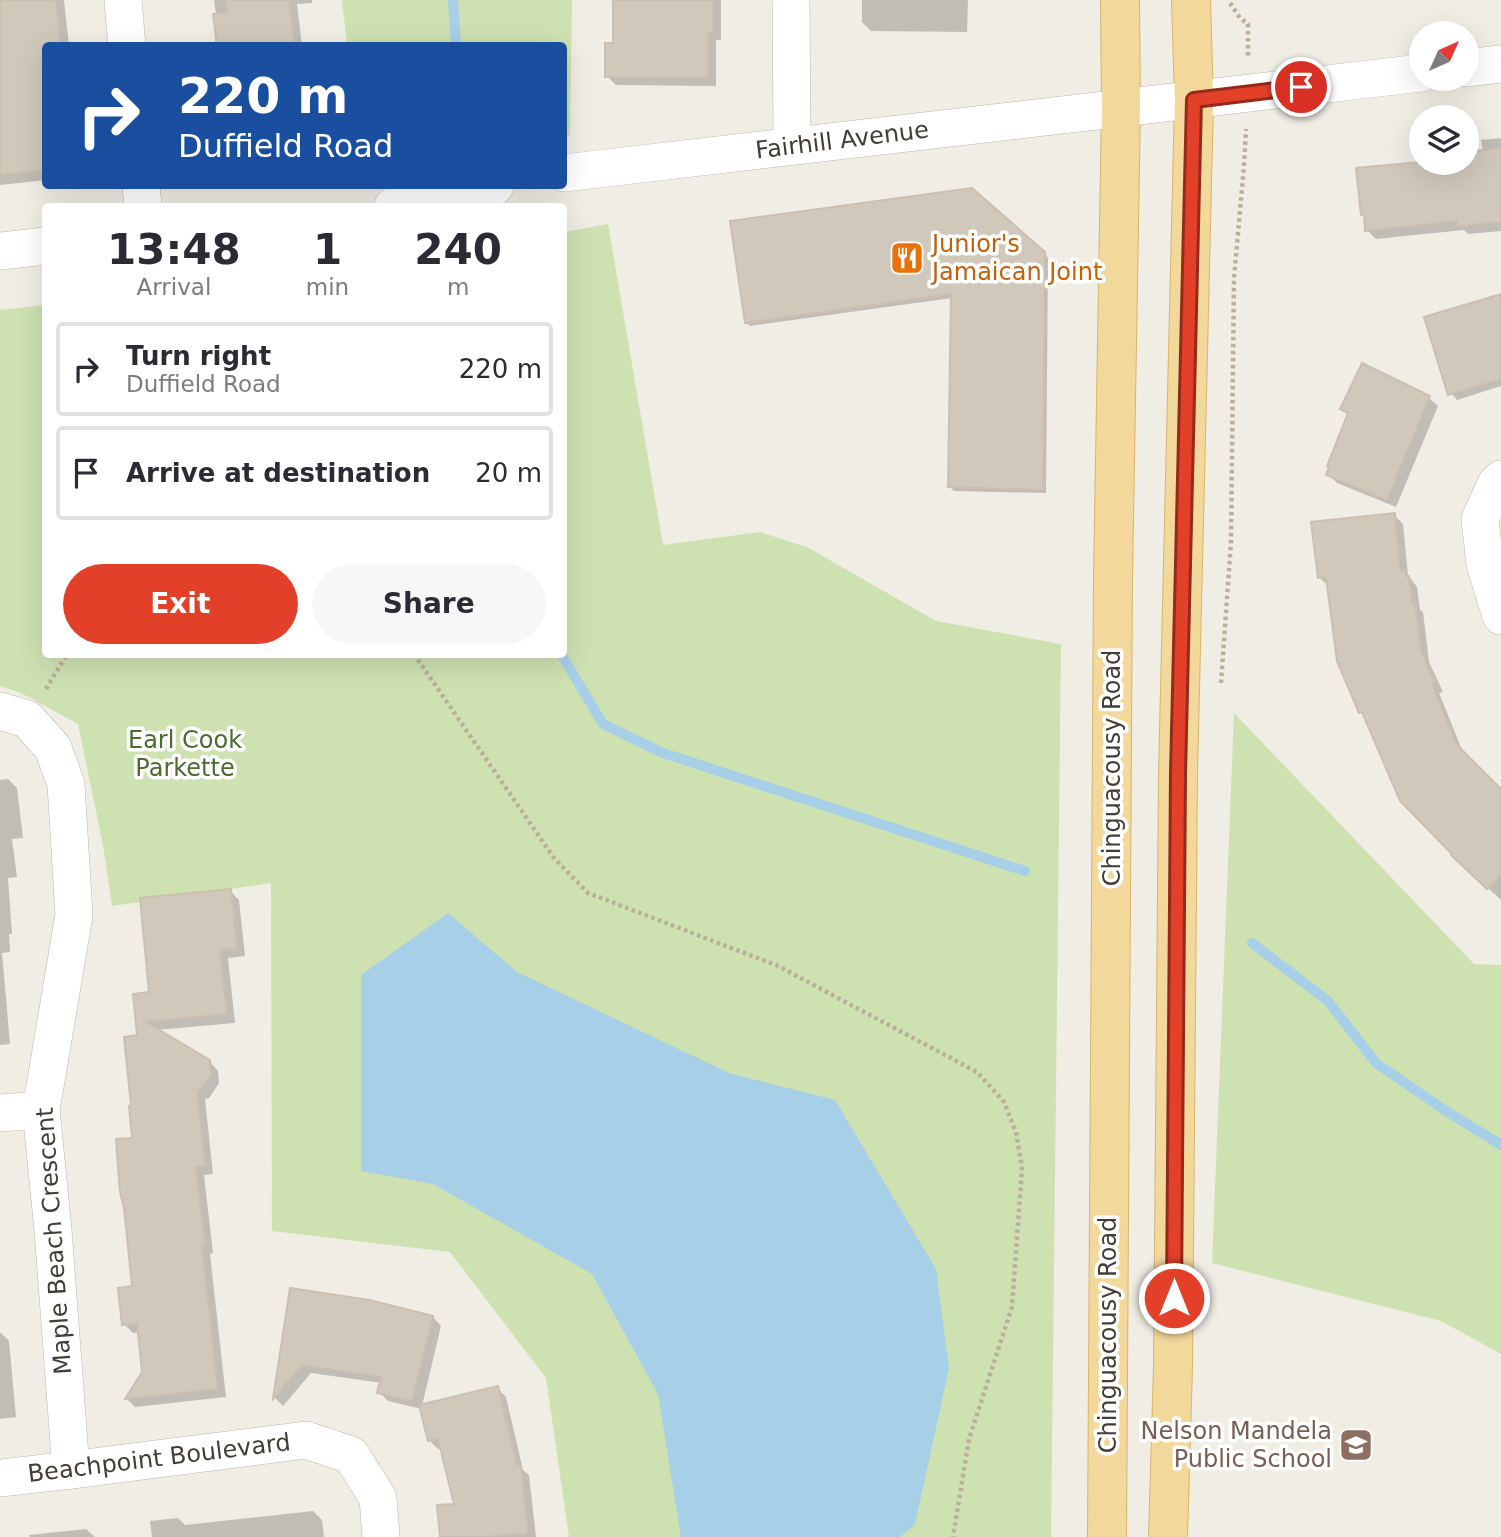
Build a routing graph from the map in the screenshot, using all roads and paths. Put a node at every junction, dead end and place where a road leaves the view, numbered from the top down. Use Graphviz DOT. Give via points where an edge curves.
graph roads {
  1 [pos="123,0"];
  2 [pos="791,0"];
  3 [pos="1120,0"];
  4 [pos="1191,0"];
  5 [pos="1229,0"];
  6 [pos="1248,24"];
  7 [pos="127,42"];
  8 [pos="1501,64"];
  9 [pos="1479,67"];
  10 [pos="1409,74"];
  11 [pos="1194,100"];
  12 [pos="1121,108"];
  13 [pos="1246,141"];
  14 [pos="792,146"];
  15 [pos="567,173"];
  16 [pos="480,189"];
  17 [pos="408,203"];
  18 [pos="42,246"];
  19 [pos="0,251"];
  20 [pos="1501,479"];
  21 [pos="1501,616"];
  22 [pos="417,658"];
  23 [pos="1220,688"];
  24 [pos="0,711"];
  25 [pos="41,1110"];
  26 [pos="0,1113"];
  27 [pos="71,1470"];
  28 [pos="0,1478"];
  29 [pos="381,1537"];
  30 [pos="953,1537"];
  31 [pos="1107,1537"];
  32 [pos="1168,1537"];
  1 -- 7 [label="street"];
  2 -- 14 [label="street"];
  3 -- 12 [label="main road, Chinguacousy Road"];
  4 -- 11 [label="main road"];
  5 -- 6 [label="path"];
  8 -- 9 [label="street"];
  10 -- 11 [label="street, Fairhill Avenue"];
  11 -- 12 [label="street, Fairhill Avenue"];
  11 -- 32 [label="main road" via="1178,774"];
  12 -- 14 [label="street, Fairhill Avenue"];
  12 -- 31 [label="main road, Chinguacousy Road"];
  13 -- 23 [label="path" via="1234,278 1231,542"];
  14 -- 15 [label="street, Fairhill Avenue"];
  16 -- 17 [label="street"];
  18 -- 19 [label="street"];
  20 -- 21 [label="street" via="1480,519 1485,564"];
  22 -- 30 [label="path" via="554,858 588,893 776,965 977,1072 1004,1102 1023,1168 1012,1307 969,1439"];
  24 -- 25 [label="street, Maple Beach Crescent" via="27,719 53,748 66,784 74,915"];
  25 -- 26 [label="street"];
  25 -- 27 [label="street, Maple Beach Crescent"];
  27 -- 28 [label="street, Beachpoint Boulevard"];
  27 -- 29 [label="street, Beachpoint Boulevard" via="306,1440 351,1455 378,1498"];
}
